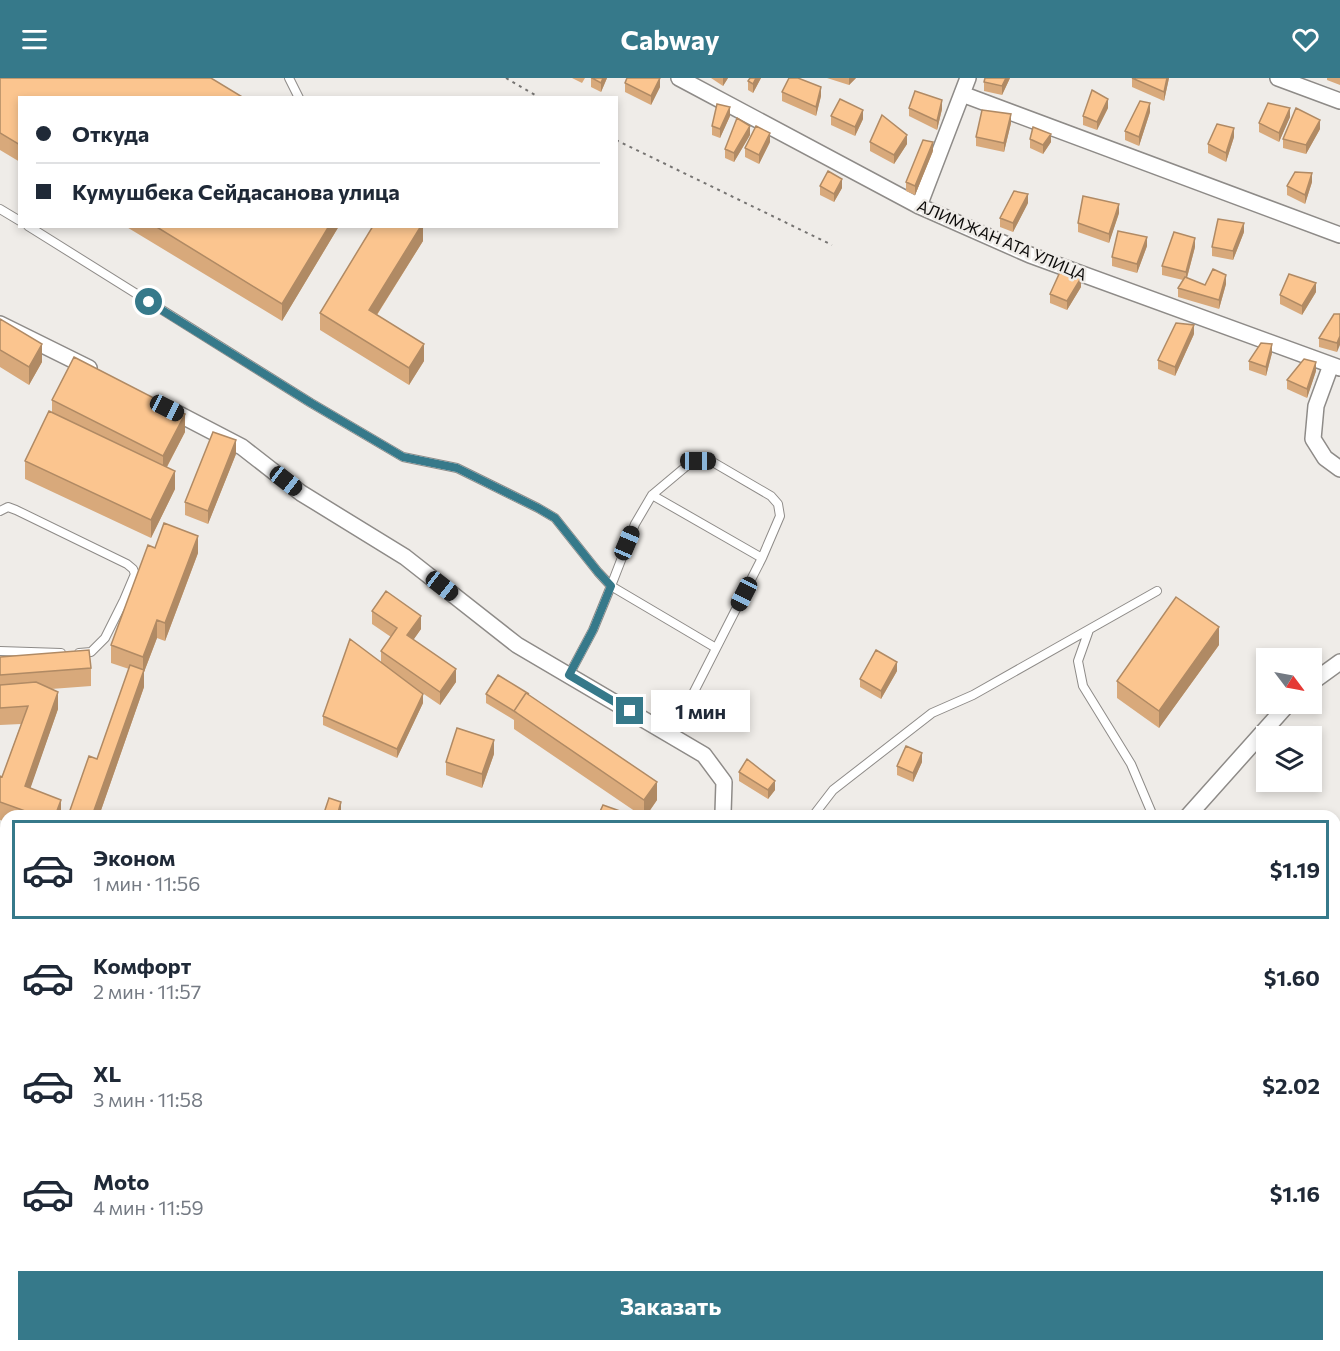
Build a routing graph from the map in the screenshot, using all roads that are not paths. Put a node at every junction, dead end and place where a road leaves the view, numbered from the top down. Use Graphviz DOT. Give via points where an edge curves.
graph roads {
  1 [pos="289,78"];
  2 [pos="679,78"];
  3 [pos="968,78"];
  4 [pos="1278,78"];
  5 [pos="962,94"];
  6 [pos="298,96"];
  7 [pos="1340,101"];
  8 [pos="920,206"];
  9 [pos="0,209"];
  10 [pos="18,220"];
  11 [pos="31,228"];
  12 [pos="1340,235"];
  13 [pos="0,324"];
  14 [pos="1336,367"];
  15 [pos="101,374"];
  16 [pos="151,400"];
  17 [pos="1340,469"];
  18 [pos="652,495"];
  19 [pos="0,511"];
  20 [pos="762,558"];
  21 [pos="611,586"];
  22 [pos="1157,591"];
  23 [pos="1089,630"];
  24 [pos="716,648"];
  25 [pos="0,651"];
  26 [pos="1335,666"];
  27 [pos="569,675"];
  28 [pos="1322,675"];
  29 [pos="1279,714"];
  30 [pos="672,735"];
  31 [pos="723,810"];
  32 [pos="818,810"];
  33 [pos="1150,810"];
  34 [pos="1193,810"];
  1 -- 6 [label="lane"];
  2 -- 8 [label="street, АЛИМЖАН АТА УЛИЦА"];
  3 -- 5 [label="street"];
  4 -- 7 [label="street"];
  5 -- 8 [label="street"];
  5 -- 12 [label="street"];
  8 -- 14 [label="street, АЛИМЖАН АТА УЛИЦА" via="1030,255"];
  9 -- 10 [label="lane"];
  11 -- 21 [label="lane" via="403,457 457,468 555,518"];
  13 -- 15 [label="street"];
  14 -- 17 [label="street" via="1316,406 1313,439 1325,458"];
  16 -- 27 [label="street" via="242,447 301,493 405,557 517,645"];
  18 -- 20 [label="lane"];
  18 -- 20 [label="lane" via="689,464 711,461 778,504 780,516"];
  18 -- 21 [label="lane" via="635,524"];
  19 -- 25 [label="lane" via="8,507 16,510 127,564 135,574 105,638 91,652"];
  20 -- 24 [label="lane"];
  21 -- 24 [label="lane"];
  21 -- 27 [label="lane"];
  22 -- 23 [label="lane"];
  23 -- 32 [label="lane" via="932,713 833,790"];
  23 -- 33 [label="lane" via="1078,661 1083,686 1131,765"];
  24 -- 30 [label="lane"];
  26 -- 28 [label="street"];
  27 -- 30 [label="street"];
  29 -- 34 [label="street"];
  30 -- 31 [label="street" via="704,755 724,783"];
}
